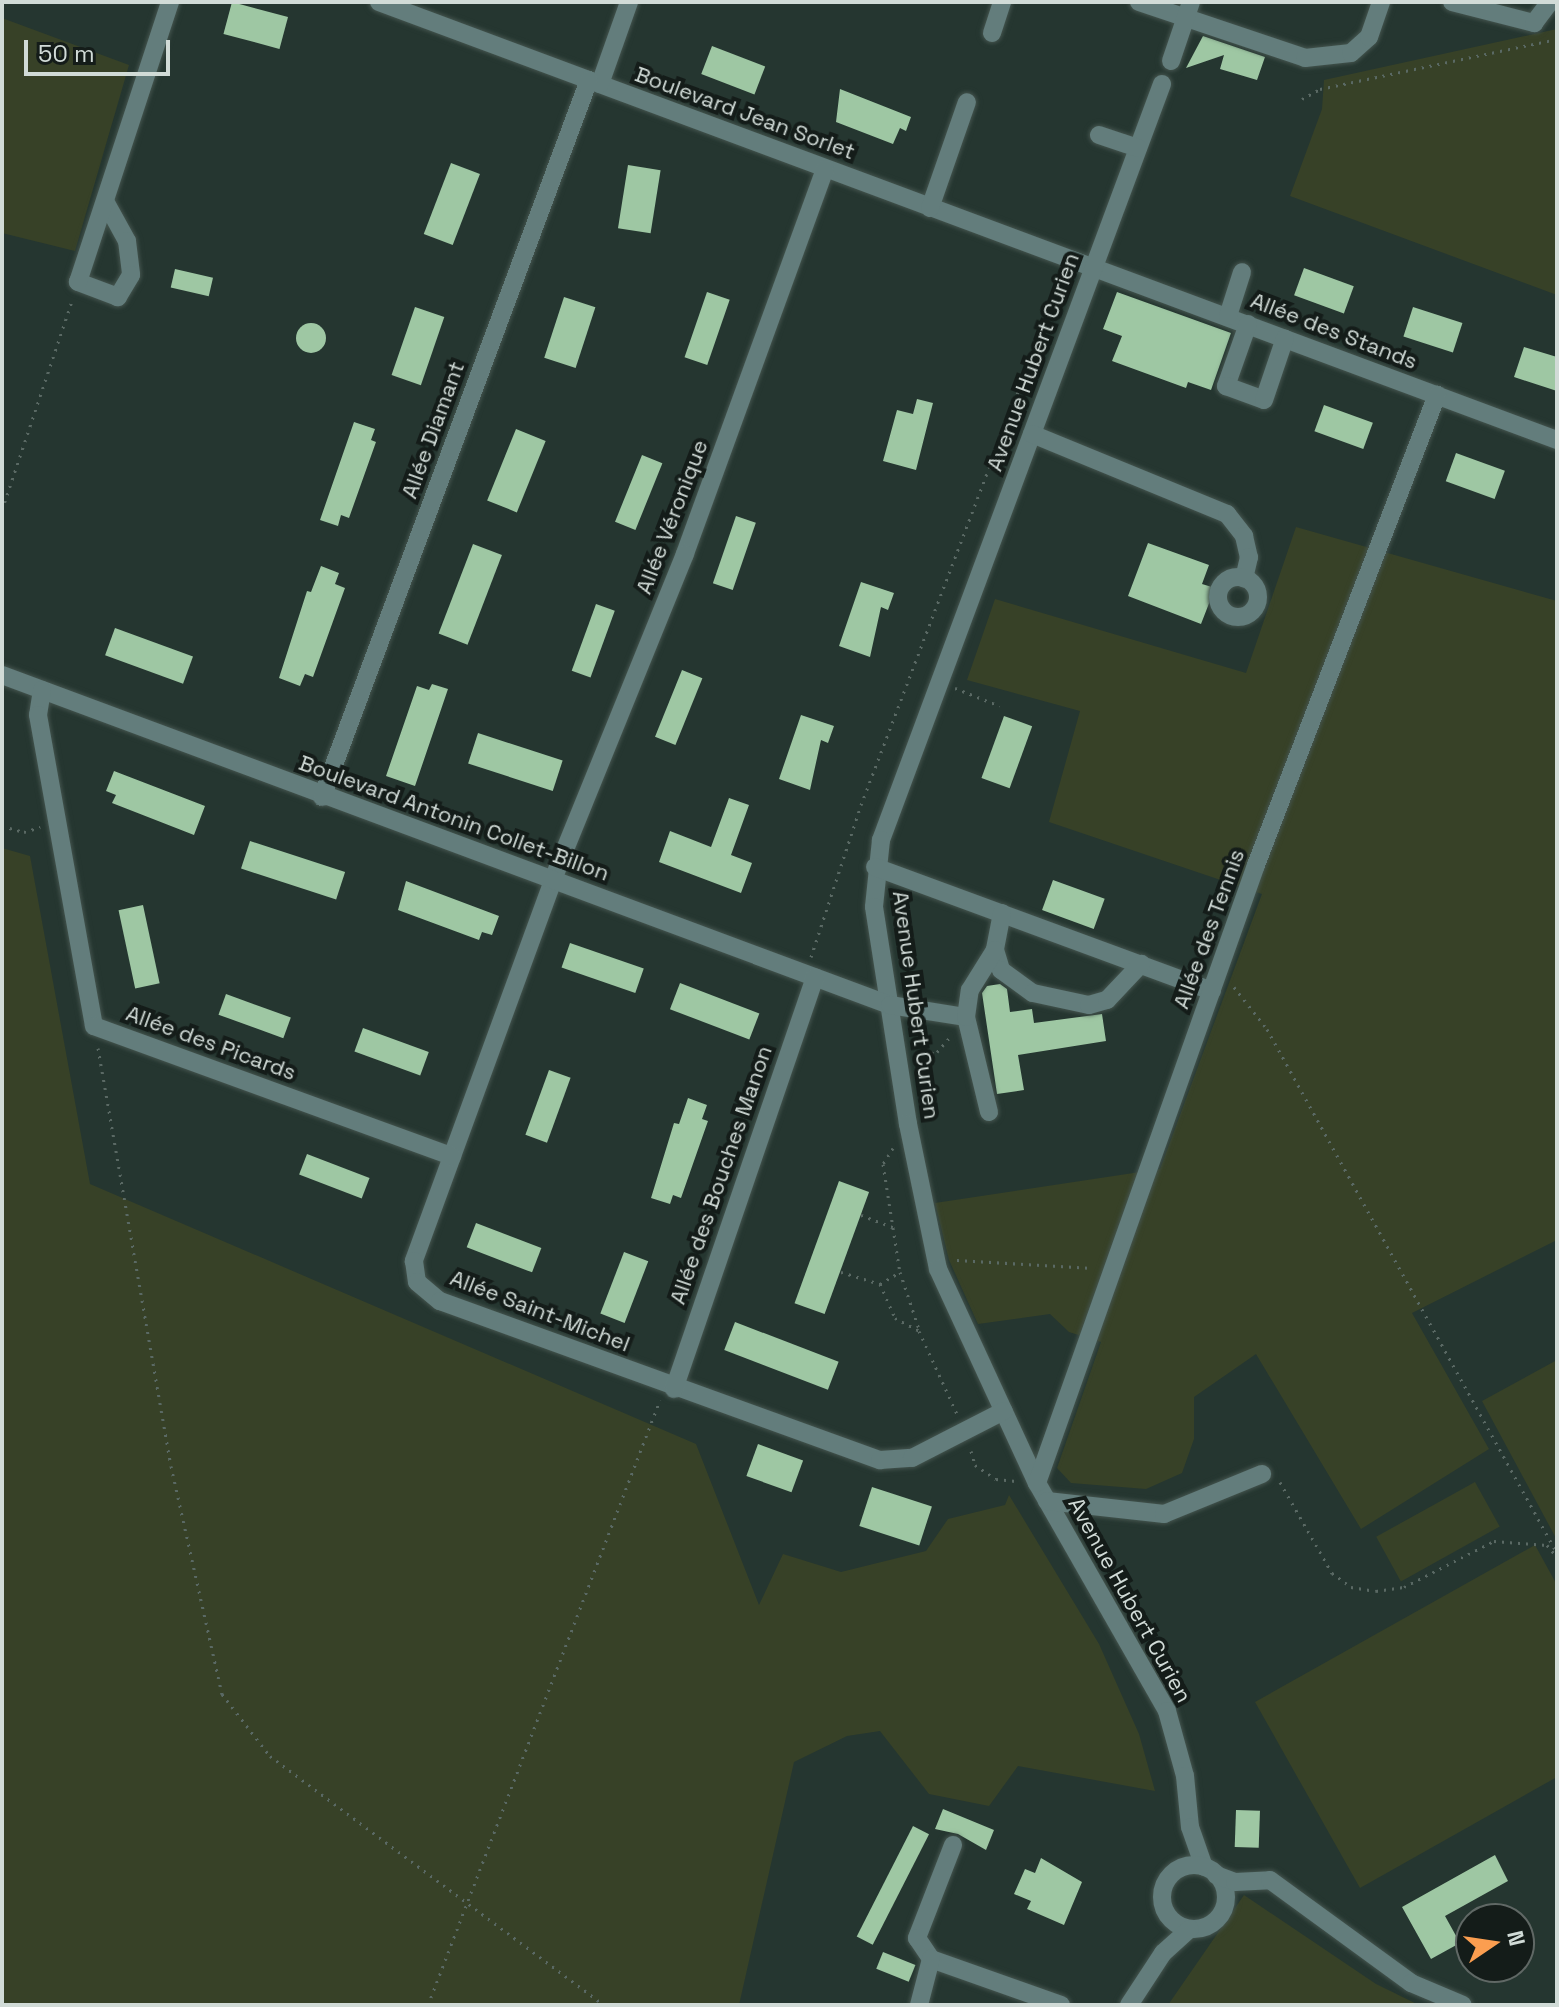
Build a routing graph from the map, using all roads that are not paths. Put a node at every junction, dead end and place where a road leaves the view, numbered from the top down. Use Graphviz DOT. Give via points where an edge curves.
graph roads {
  1 [pos="170,2"];
  2 [pos="379,2"];
  3 [pos="629,2"];
  4 [pos="1002,2"];
  5 [pos="1139,2"];
  6 [pos="1381,2"];
  7 [pos="1452,2"];
  8 [pos="1550,2"];
  9 [pos="1189,9"];
  10 [pos="992,33"];
  11 [pos="1171,61"];
  12 [pos="594,82"];
  13 [pos="1162,84"];
  14 [pos="967,102"];
  15 [pos="1099,135"];
  16 [pos="1138,148"];
  17 [pos="825,169"];
  18 [pos="105,201"];
  19 [pos="930,208"];
  20 [pos="1093,268"];
  21 [pos="1242,272"];
  22 [pos="1228,316"];
  23 [pos="1248,324"];
  24 [pos="1285,338"];
  25 [pos="1437,395"];
  26 [pos="1032,434"];
  27 [pos="1557,440"];
  28 [pos="1244,578"];
  29 [pos="2,675"];
  30 [pos="42,690"];
  31 [pos="322,797"];
  32 [pos="875,867"];
  33 [pos="555,880"];
  34 [pos="1002,913"];
  35 [pos="995,950"];
  36 [pos="1141,964"];
  37 [pos="810,975"];
  38 [pos="1214,984"];
  39 [pos="890,1005"];
  40 [pos="967,1023"];
  41 [pos="989,1112"];
  42 [pos="452,1156"];
  43 [pos="670,1387"];
  44 [pos="1004,1411"];
  45 [pos="1262,1474"];
  46 [pos="1037,1483"];
  47 [pos="1047,1501"];
  48 [pos="1190,1827"];
  49 [pos="953,1845"];
  50 [pos="1184,1867"];
  51 [pos="1210,1871"];
  52 [pos="1235,1882"];
  53 [pos="1225,1902"];
  54 [pos="1169,1917"];
  55 [pos="1190,1929"];
  56 [pos="1163,1953"];
  57 [pos="931,1959"];
  58 [pos="919,2005"];
  59 [pos="1061,2005"];
  60 [pos="1129,2005"];
  61 [pos="1463,2005"];
  1 -- 18 [label="street"];
  2 -- 12 [label="street, Boulevard Jean Sorlet"];
  3 -- 12 [label="street, Allée Diamant"];
  4 -- 10 [label="street"];
  5 -- 9 [label="street"];
  6 -- 9 [label="street" via="1369,37 1351,53 1327,58 1305,58"];
  7 -- 8 [label="street" via="1534,23"];
  9 -- 11 [label="street"];
  12 -- 17 [label="street, Boulevard Jean Sorlet"];
  12 -- 31 [label="street, Allée Diamant"];
  13 -- 16 [label="street, Avenue Hubert Curien"];
  14 -- 19 [label="street"];
  15 -- 16 [label="street"];
  16 -- 20 [label="street, Avenue Hubert Curien"];
  17 -- 19 [label="street, Boulevard Jean Sorlet"];
  17 -- 33 [label="street, Allée Véronique" via="685,554"];
  18 -- 18 [label="street" via="78,282 118,297 131,275 127,241"];
  19 -- 20 [label="street, Boulevard Jean Sorlet"];
  20 -- 22 [label="street, Allée des Stands"];
  20 -- 26 [label="street, Avenue Hubert Curien"];
  21 -- 22 [label="street"];
  22 -- 23 [label="street, Allée des Stands"];
  23 -- 24 [label="street, Allée des Stands"];
  23 -- 24 [label="street" via="1226,386 1264,400"];
  24 -- 25 [label="street, Allée des Stands"];
  25 -- 27 [label="street, Allée des Stands"];
  25 -- 38 [label="street, Allée des Tennis"];
  26 -- 28 [label="street" via="1227,514 1244,536 1249,557"];
  26 -- 32 [label="street, Avenue Hubert Curien"];
  29 -- 30 [label="street, Boulevard Antonin Collet-Billon"];
  30 -- 31 [label="street, Boulevard Antonin Collet-Billon"];
  30 -- 42 [label="street, Allée des Picards" via="38,715 94,1026"];
  31 -- 33 [label="street, Boulevard Antonin Collet-Billon"];
  32 -- 34 [label="street"];
  32 -- 39 [label="street, Avenue Hubert Curien" via="874,907"];
  33 -- 37 [label="street, Boulevard Antonin Collet-Billon"];
  33 -- 42 [label="street, Allée Saint-Michel"];
  34 -- 35 [label="street"];
  34 -- 36 [label="street"];
  35 -- 36 [label="street" via="1001,970 1022,985 1068,1003 1107,1000"];
  35 -- 40 [label="street" via="970,990"];
  36 -- 38 [label="street"];
  37 -- 39 [label="street, Boulevard Antonin Collet-Billon"];
  37 -- 43 [label="street, Allée des Bouches Manon"];
  38 -- 46 [label="street, Allée des Tennis"];
  39 -- 40 [label="street, Boulevard Antonin Collet-Billon"];
  39 -- 44 [label="street, Avenue Hubert Curien" via="938,1269"];
  40 -- 41 [label="street"];
  42 -- 43 [label="street, Allée Saint-Michel" via="417,1248 417,1282 440,1301"];
  43 -- 44 [label="street, Allée Saint-Michel" via="880,1460 912,1458"];
  44 -- 46 [label="street, Avenue Hubert Curien"];
  45 -- 47 [label="street" via="1164,1514"];
  46 -- 47 [label="street, Avenue Hubert Curien"];
  47 -- 48 [label="street, Avenue Hubert Curien" via="1167,1711 1185,1776"];
  48 -- 50 [label="street, Avenue Hubert Curien"];
  48 -- 51 [label="street, Avenue Hubert Curien"];
  49 -- 57 [label="street" via="917,1938"];
  50 -- 51 [label="street"];
  50 -- 54 [label="street" via="1164,1886 1162,1903"];
  51 -- 52 [label="street"];
  51 -- 53 [label="street"];
  52 -- 53 [label="street"];
  52 -- 61 [label="street" via="1270,1880 1411,1983"];
  53 -- 55 [label="street" via="1217,1919"];
  54 -- 55 [label="street"];
  54 -- 56 [label="street"];
  55 -- 56 [label="street"];
  56 -- 60 [label="street"];
  57 -- 58 [label="street"];
  57 -- 59 [label="street"];
}
